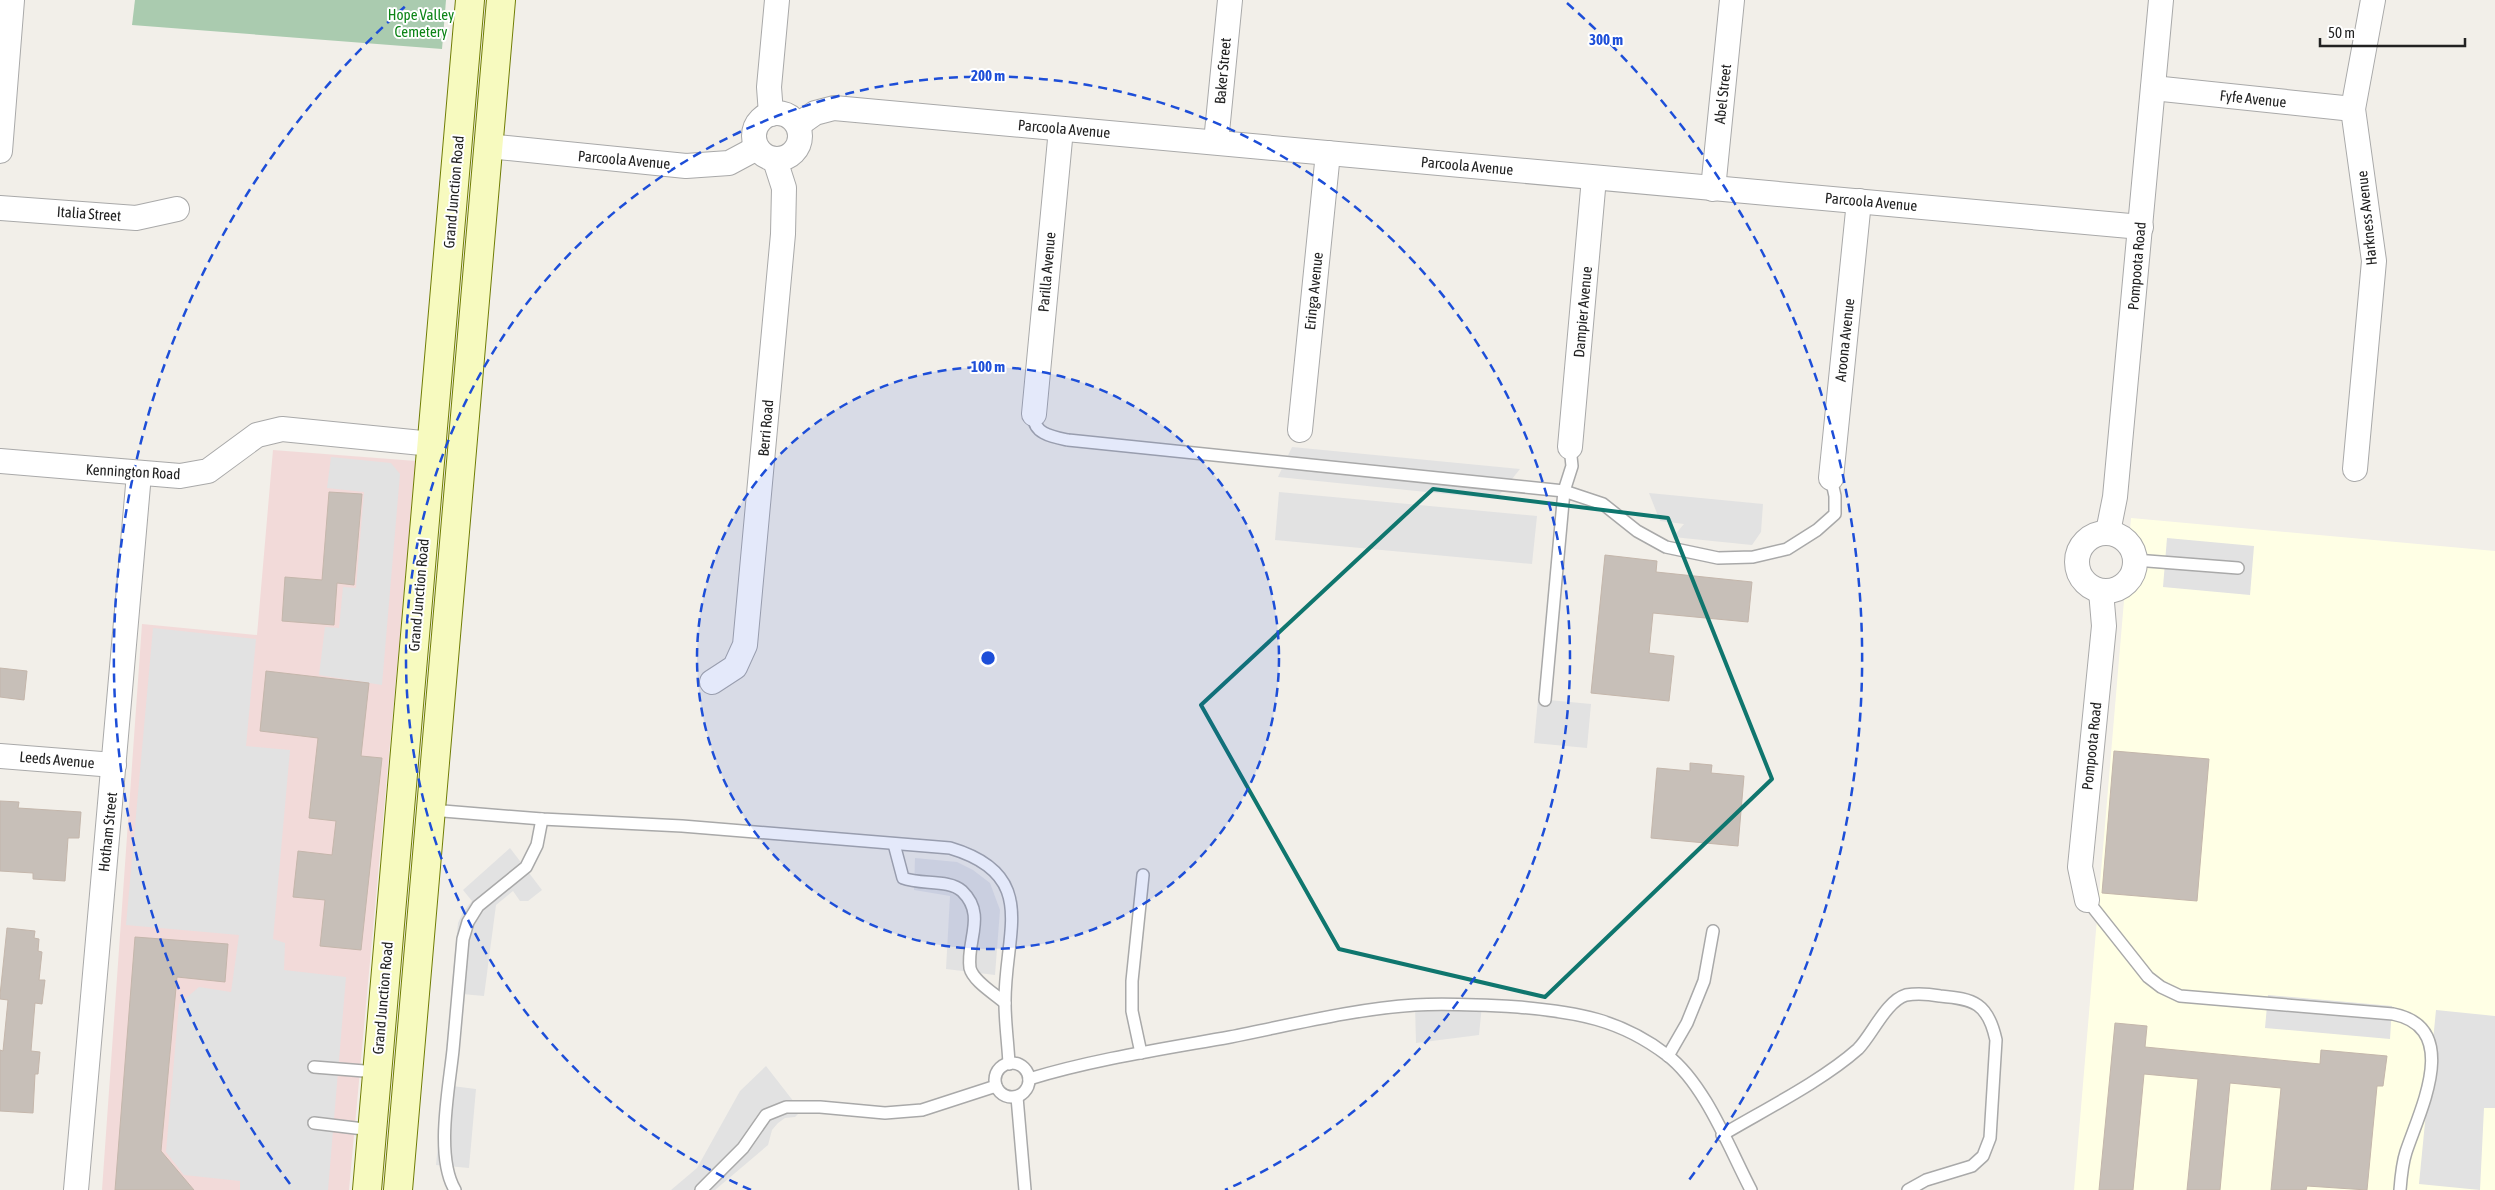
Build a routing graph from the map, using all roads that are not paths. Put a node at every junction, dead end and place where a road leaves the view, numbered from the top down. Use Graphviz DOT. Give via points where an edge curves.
graph roads {
  1 [pos="12,0"];
  2 [pos="470,0"];
  3 [pos="501,0"];
  4 [pos="777,0"];
  5 [pos="1230,0"];
  6 [pos="1732,0"];
  7 [pos="2161,0"];
  8 [pos="2373,0"];
  9 [pos="2153,88"];
  10 [pos="2353,109"];
  11 [pos="771,114"];
  12 [pos="798,125"];
  13 [pos="1061,130"];
  14 [pos="1216,142"];
  15 [pos="458,145"];
  16 [pos="488,146"];
  17 [pos="0,151"];
  18 [pos="1328,153"];
  19 [pos="766,154"];
  20 [pos="1594,178"];
  21 [pos="1713,189"];
  22 [pos="1859,201"];
  23 [pos="0,208"];
  24 [pos="177,209"];
  25 [pos="2141,227"];
  26 [pos="1034,414"];
  27 [pos="1300,430"];
  28 [pos="432,444"];
  29 [pos="462,446"];
  30 [pos="1570,447"];
  31 [pos="0,461"];
  32 [pos="2355,468"];
  33 [pos="139,474"];
  34 [pos="1832,478"];
  35 [pos="1564,491"];
  36 [pos="2108,532"];
  37 [pos="2135,560"];
  38 [pos="2238,568"];
  39 [pos="2101,591"];
  40 [pos="712,682"];
  41 [pos="1545,700"];
  42 [pos="0,756"];
  43 [pos="114,765"];
  44 [pos="400,806"];
  45 [pos="431,810"];
  46 [pos="542,819"];
  47 [pos="894,844"];
  48 [pos="1143,875"];
  49 [pos="2087,900"];
  50 [pos="1713,931"];
  51 [pos="1005,1003"];
  52 [pos="412,1027"];
  53 [pos="1141,1053"];
  54 [pos="1668,1056"];
  55 [pos="1009,1064"];
  56 [pos="314,1067"];
  57 [pos="377,1072"];
  58 [pos="1029,1079"];
  59 [pos="996,1086"];
  60 [pos="1017,1097"];
  61 [pos="314,1123"];
  62 [pos="372,1130"];
  63 [pos="1722,1135"];
  64 [pos="401,1157"];
  65 [pos="76,1190"];
  66 [pos="367,1190"];
  67 [pos="398,1190"];
  68 [pos="455,1190"];
  69 [pos="701,1190"];
  70 [pos="1025,1190"];
  71 [pos="1751,1190"];
  72 [pos="1908,1190"];
  73 [pos="2400,1190"];
  1 -- 17 [label="street"];
  2 -- 15 [label="main road, Grand Junction Road"];
  3 -- 16 [label="main road, Grand Junction Road"];
  4 -- 11 [label="street" via="769,87"];
  5 -- 14 [label="street, Baker Street"];
  6 -- 21 [label="street, Abel Street"];
  7 -- 9 [label="street, Pompoota Road"];
  8 -- 10 [label="street, Harkness Avenue"];
  9 -- 10 [label="street, Fyfe Avenue"];
  9 -- 25 [label="street, Pompoota Road"];
  10 -- 32 [label="street, Harkness Avenue" via="2374,261"];
  11 -- 12 [label="street" via="787,115"];
  11 -- 19 [label="street" via="758,122 754,132"];
  12 -- 13 [label="street, Parcoola Avenue" via="815,113 834,108"];
  12 -- 19 [label="street" via="798,146 787,157"];
  13 -- 14 [label="street, Parcoola Avenue"];
  13 -- 26 [label="street, Parilla Avenue"];
  14 -- 18 [label="street, Parcoola Avenue"];
  15 -- 16 [label="main road"];
  15 -- 28 [label="main road, Grand Junction Road"];
  16 -- 19 [label="street, Parcoola Avenue" via="686,166 729,163"];
  16 -- 29 [label="main road, Grand Junction Road"];
  18 -- 20 [label="street, Parcoola Avenue"];
  18 -- 27 [label="street, Eringa Avenue"];
  19 -- 40 [label="street, Berri Road" via="784,188 783,234 745,645 735,667"];
  20 -- 21 [label="street, Parcoola Avenue"];
  20 -- 30 [label="street, Dampier Avenue"];
  21 -- 22 [label="street, Parcoola Avenue"];
  22 -- 25 [label="street, Parcoola Avenue"];
  22 -- 34 [label="street, Aroona Avenue"];
  23 -- 24 [label="street, Italia Street" via="136,218"];
  25 -- 36 [label="street, Pompoota Road" via="2115,497"];
  26 -- 35 [label="lane" via="1033,420 1039,430 1068,440"];
  28 -- 29 [label="main road"];
  28 -- 33 [label="street, Kennington Road" via="282,430 257,435 208,471 180,476"];
  28 -- 44 [label="main road, Grand Junction Road"];
  29 -- 45 [label="main road, Grand Junction Road"];
  30 -- 35 [label="lane" via="1572,466"];
  31 -- 33 [label="street, Kennington Road"];
  33 -- 43 [label="street, Hotham Street"];
  34 -- 35 [label="lane" via="1835,514 1826,524 1787,549 1734,558 1696,555 1666,547 1637,531 1603,504"];
  35 -- 41 [label="lane"];
  36 -- 37 [label="street" via="2124,538 2131,545"];
  36 -- 39 [label="street" via="2089,538 2078,555 2079,572 2084,580"];
  37 -- 38 [label="lane"];
  37 -- 39 [label="street" via="2133,573 2124,585 2115,590"];
  39 -- 49 [label="street, Pompoota Road" via="2104,626 2080,867"];
  42 -- 43 [label="street, Leeds Avenue"];
  43 -- 65 [label="street, Hotham Street"];
  44 -- 45 [label="main road"];
  44 -- 57 [label="main road, Grand Junction Road"];
  45 -- 46 [label="lane"];
  45 -- 52 [label="main road, Grand Junction Road"];
  46 -- 47 [label="lane" via="682,826"];
  46 -- 68 [label="lane" via="537,845 526,868 478,906 468,922 463,940 446,1123 446,1155 450,1181"];
  47 -- 51 [label="lane" via="903,878 914,883 950,884 961,890 971,904 975,918 970,968 975,977"];
  47 -- 51 [label="lane" via="950,848 970,854 1004,881 1012,903"];
  48 -- 53 [label="lane" via="1132,981 1132,1011"];
  49 -- 73 [label="lane" via="2148,976 2180,996 2394,1014 2417,1025 2429,1041 2433,1057 2424,1099 2405,1154"];
  50 -- 54 [label="lane" via="1704,981 1687,1023"];
  51 -- 55 [label="lane"];
  52 -- 57 [label="main road"];
  52 -- 64 [label="main road, Grand Junction Road"];
  53 -- 54 [label="lane" via="1365,1012 1416,1005 1482,1005 1568,1012 1598,1018 1634,1034"];
  53 -- 58 [label="lane" via="1078,1065"];
  54 -- 63 [label="lane" via="1697,1089"];
  55 -- 58 [label="lane" via="1021,1065"];
  55 -- 59 [label="lane" via="996,1074"];
  56 -- 57 [label="lane"];
  57 -- 62 [label="main road, Grand Junction Road"];
  58 -- 60 [label="lane" via="1026,1090"];
  59 -- 60 [label="lane" via="1005,1096"];
  59 -- 69 [label="lane" via="922,1110 885,1112 786,1107 766,1115 743,1148"];
  60 -- 70 [label="lane"];
  61 -- 62 [label="lane"];
  62 -- 64 [label="main road"];
  62 -- 66 [label="main road, Grand Junction Road"];
  63 -- 71 [label="lane"];
  63 -- 72 [label="lane" via="1844,1062 1864,1043 1886,1010 1904,996 1924,994 1968,999 1981,1007 1993,1024 1996,1040 1990,1138 1983,1156 1972,1166 1926,1180"];
  64 -- 67 [label="main road, Grand Junction Road"];
}
